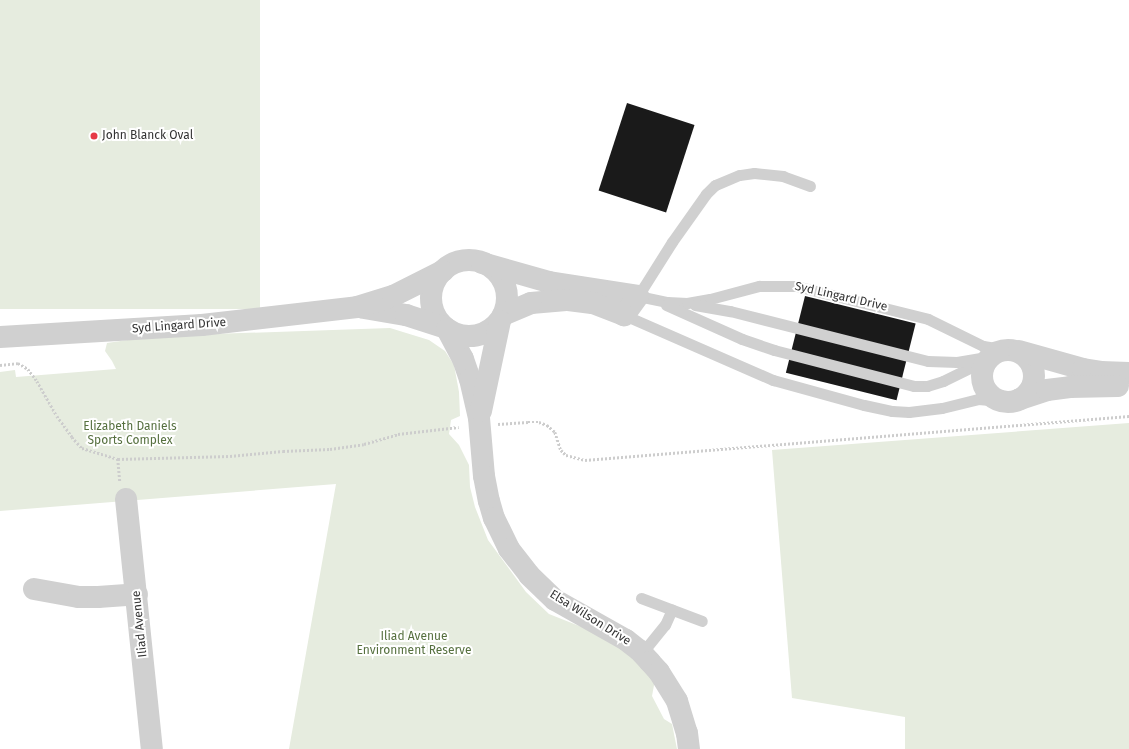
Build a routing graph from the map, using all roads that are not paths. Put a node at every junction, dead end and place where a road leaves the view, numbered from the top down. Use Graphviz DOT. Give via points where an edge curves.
graph roads {
  1 [pos="810,186"];
  2 [pos="482,263"];
  3 [pos="443,271"];
  4 [pos="644,298"];
  5 [pos="678,303"];
  6 [pos="357,307"];
  7 [pos="624,315"];
  8 [pos="502,318"];
  9 [pos="445,328"];
  10 [pos="0,337"];
  11 [pos="1001,353"];
  12 [pos="1129,372"];
  13 [pos="1129,386"];
  14 [pos="1010,401"];
  15 [pos="477,423"];
  16 [pos="126,499"];
  17 [pos="34,589"];
  18 [pos="137,594"];
  19 [pos="642,598"];
  20 [pos="672,609"];
  21 [pos="702,621"];
  22 [pos="642,653"];
  23 [pos="152,749"];
  24 [pos="689,749"];
  1 -- 4 [label="lane" via="783,176 754,172 739,174 715,185 672,242"];
  2 -- 3 [label="street" via="462,261"];
  2 -- 4 [label="street, Syd Lingard Drive" via="549,282"];
  2 -- 8 [label="street" via="494,269 506,287 507,301"];
  3 -- 6 [label="street, Syd Lingard Drive" via="393,296"];
  3 -- 9 [label="street" via="435,282 431,302 435,315"];
  4 -- 5 [label="lane, Syd Lingard Drive"];
  4 -- 7 [label="street"];
  4 -- 11 [label="lane" via="774,350 914,386 927,386 943,381"];
  5 -- 11 [label="lane" via="730,311 935,362 961,362"];
  5 -- 11 [label="lane, Syd Lingard Drive" via="710,299 759,286 796,286 928,319"];
  6 -- 9 [label="street, Syd Lingard Drive" via="406,314"];
  6 -- 10 [label="street, Syd Lingard Drive" via="202,325"];
  7 -- 8 [label="street" via="592,303 566,300 531,303"];
  7 -- 14 [label="lane" via="773,380 884,409 925,411 983,398"];
  8 -- 9 [label="street" via="490,330 477,336 462,336"];
  8 -- 15 [label="street, Elsa Wilson Drive"];
  9 -- 15 [label="street, Elsa Wilson Drive" via="465,364"];
  11 -- 12 [label="street, Syd Lingard Drive" via="1101,372"];
  11 -- 14 [label="street" via="983,371 983,384 990,395"];
  11 -- 14 [label="street" via="1024,354 1033,368 1031,389 1025,396"];
  13 -- 14 [label="street" via="1070,387 1047,390"];
  15 -- 22 [label="street, Elsa Wilson Drive" via="489,501 494,518 510,549 530,575 555,600 626,640"];
  16 -- 18 [label="street, Iliad Avenue"];
  17 -- 18 [label="street" via="98,598"];
  18 -- 23 [label="street, Iliad Avenue"];
  19 -- 20 [label="lane"];
  20 -- 21 [label="lane"];
  20 -- 22 [label="lane" via="665,624"];
  22 -- 24 [label="street, Elsa Wilson Drive" via="659,672 677,701"];
}
